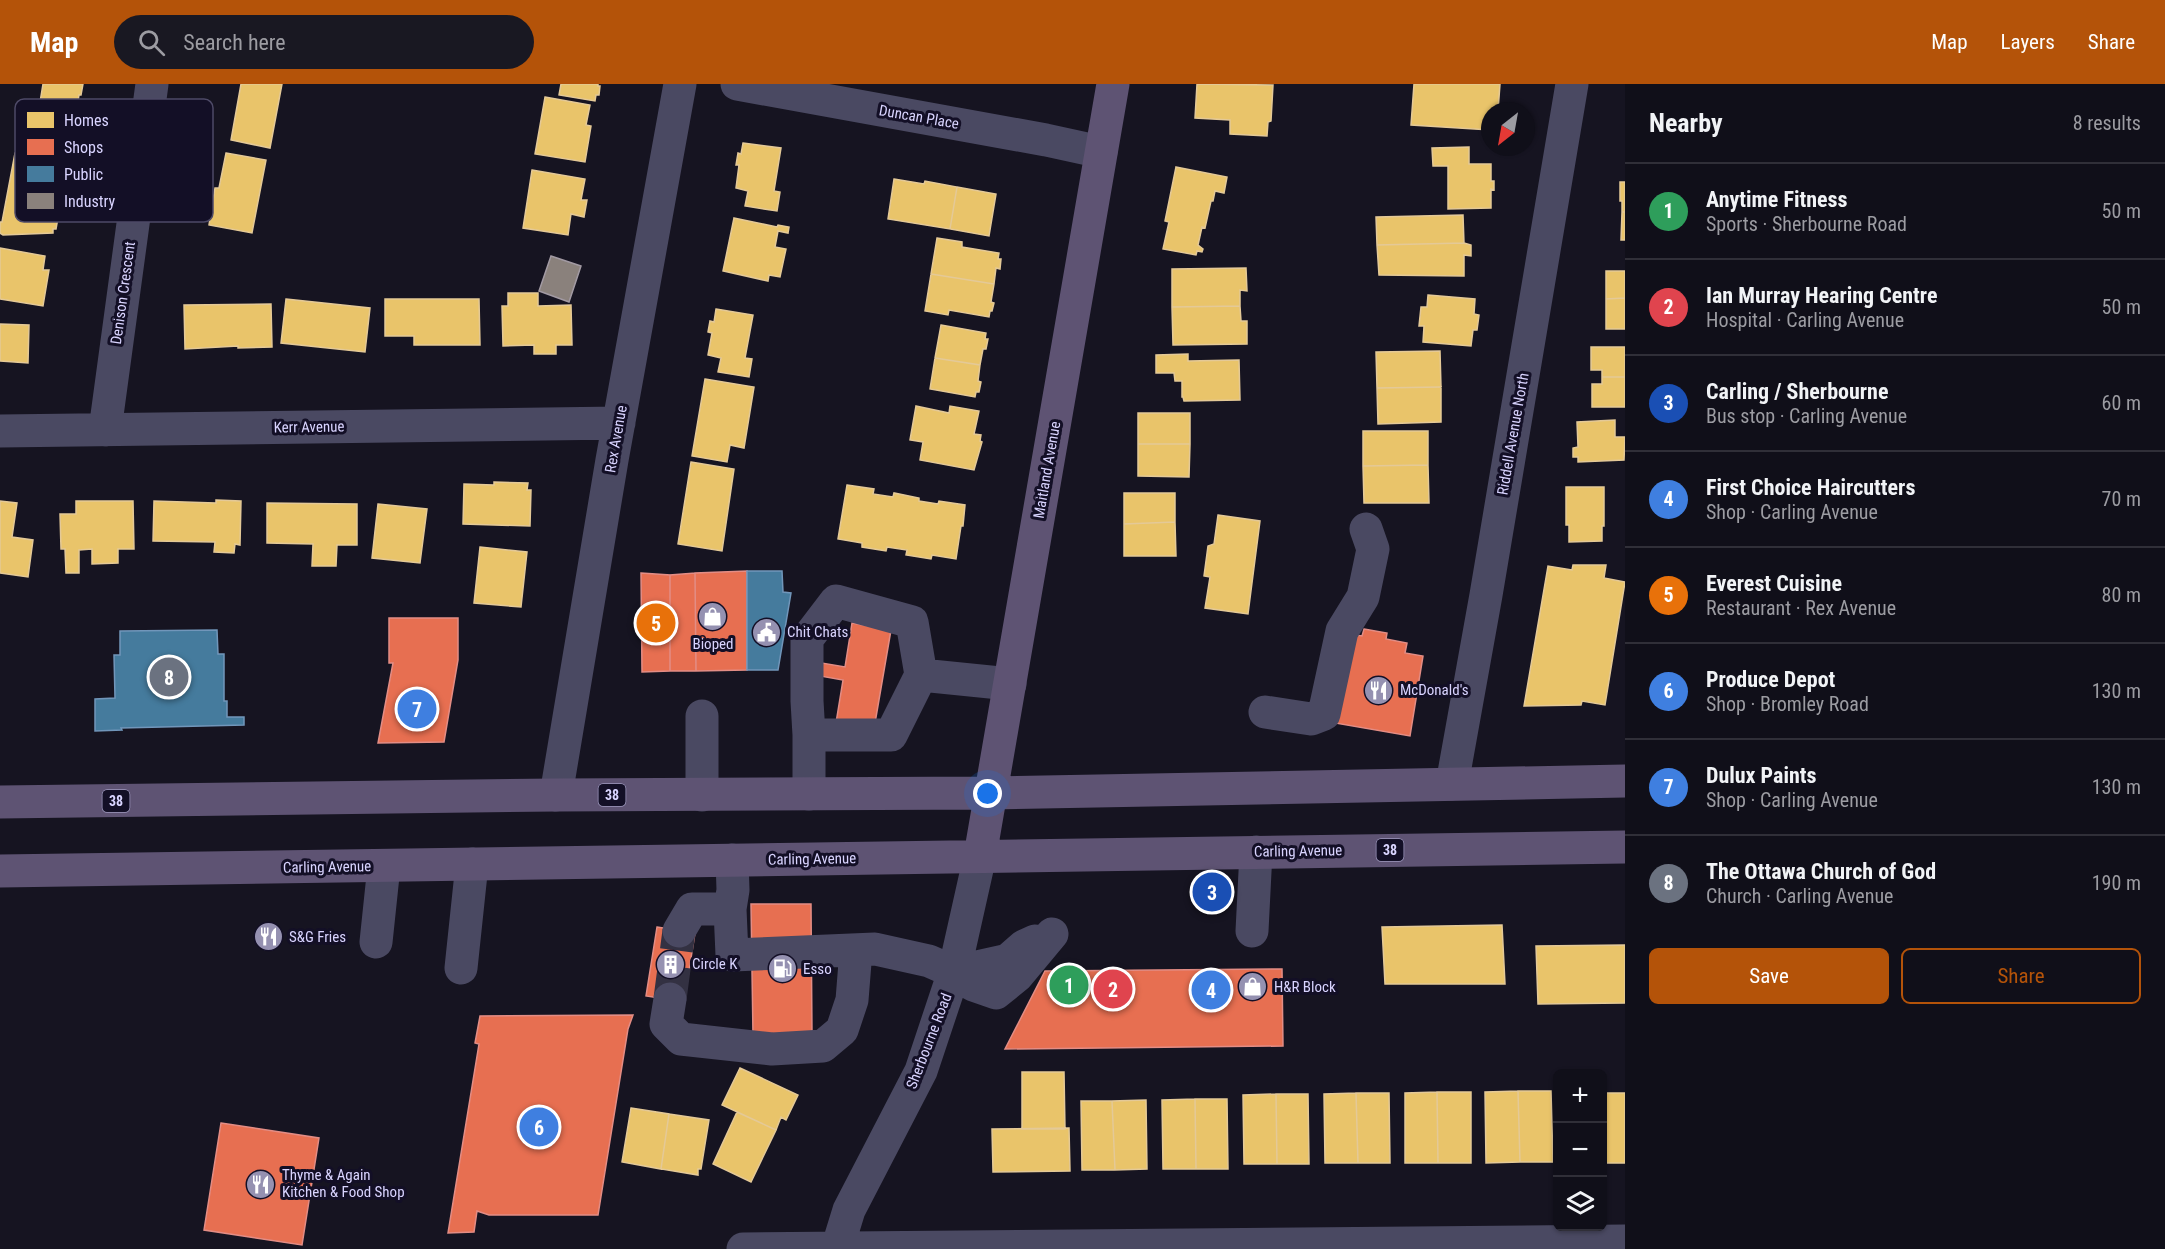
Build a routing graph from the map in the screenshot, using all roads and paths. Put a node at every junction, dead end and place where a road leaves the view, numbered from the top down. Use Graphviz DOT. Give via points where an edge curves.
graph roads {
  1 [pos="152,84"];
  2 [pos="680,84"];
  3 [pos="737,84"];
  4 [pos="1113,84"];
  5 [pos="1572,84"];
  6 [pos="150,99"];
  7 [pos="1101,152"];
  8 [pos="133,222"];
  9 [pos="619,423"];
  10 [pos="105,430"];
  11 [pos="0,431"];
  12 [pos="1366,529"];
  13 [pos="921,675"];
  14 [pos="1010,684"];
  15 [pos="1265,712"];
  16 [pos="702,716"];
  17 [pos="809,735"];
  18 [pos="1625,782"];
  19 [pos="1452,784"];
  20 [pos="991,793"];
  21 [pos="809,794"];
  22 [pos="556,795"];
  23 [pos="702,795"];
  24 [pos="0,802"];
  25 [pos="1625,847"];
  26 [pos="1256,852"];
  27 [pos="980,856"];
  28 [pos="732,860"];
  29 [pos="472,864"];
  30 [pos="384,866"];
  31 [pos="0,871"];
  32 [pos="730,909"];
  33 [pos="679,931"];
  34 [pos="1252,931"];
  35 [pos="376,942"];
  36 [pos="856,950"];
  37 [pos="461,968"];
  38 [pos="954,972"];
  39 [pos="670,999"];
  40 [pos="1625,1241"];
  41 [pos="1547,1246"];
  42 [pos="1184,1247"];
  43 [pos="837,1248"];
  44 [pos="743,1249"];
  1 -- 6 [label="street, Denison Crescent"];
  2 -- 9 [label="street, Rex Avenue"];
  3 -- 7 [label="street, Duncan Place"];
  4 -- 7 [label="main road, Maitland Avenue"];
  5 -- 19 [label="street, Riddell Avenue North"];
  7 -- 14 [label="main road, Maitland Avenue"];
  8 -- 10 [label="street, Denison Crescent"];
  9 -- 10 [label="street, Kerr Avenue"];
  9 -- 22 [label="street, Rex Avenue"];
  10 -- 11 [label="street, Kerr Avenue"];
  12 -- 15 [label="street" via="1373,549 1363,597 1342,631 1324,714 1311,719"];
  13 -- 14 [label="street"];
  13 -- 17 [label="street" via="891,735"];
  13 -- 17 [label="street" via="912,622 836,602 807,639"];
  14 -- 20 [label="main road, Maitland Avenue"];
  16 -- 23 [label="street"];
  17 -- 21 [label="street"];
  18 -- 19 [label="main road, 38"];
  19 -- 20 [label="main road, 38"];
  20 -- 21 [label="main road, 38"];
  20 -- 27 [label="main road, Maitland Avenue"];
  21 -- 23 [label="main road, 38"];
  22 -- 23 [label="main road, 38"];
  22 -- 24 [label="main road, 38"];
  25 -- 26 [label="main road, Carling Avenue / 38"];
  26 -- 27 [label="main road, Carling Avenue / 38"];
  26 -- 34 [label="street"];
  27 -- 28 [label="main road, Carling Avenue / 38"];
  27 -- 38 [label="street, Sherbourne Road"];
  28 -- 29 [label="main road, Carling Avenue / 38"];
  28 -- 32 [label="street"];
  29 -- 30 [label="main road, Carling Avenue / 38"];
  29 -- 37 [label="street"];
  30 -- 31 [label="main road, Carling Avenue / 38"];
  30 -- 35 [label="street"];
  32 -- 33 [label="street" via="692,909"];
  32 -- 36 [label="street" via="732,955"];
  36 -- 38 [label="street" via="875,949 929,961"];
  36 -- 39 [label="street" via="852,1000 842,1030 823,1046 772,1049 681,1039 666,1024"];
  38 -- 43 [label="street, Sherbourne Road" via="921,1071 849,1210"];
  40 -- 41 [label="street"];
  41 -- 42 [label="street"];
  42 -- 43 [label="street"];
  43 -- 44 [label="street"];
}
